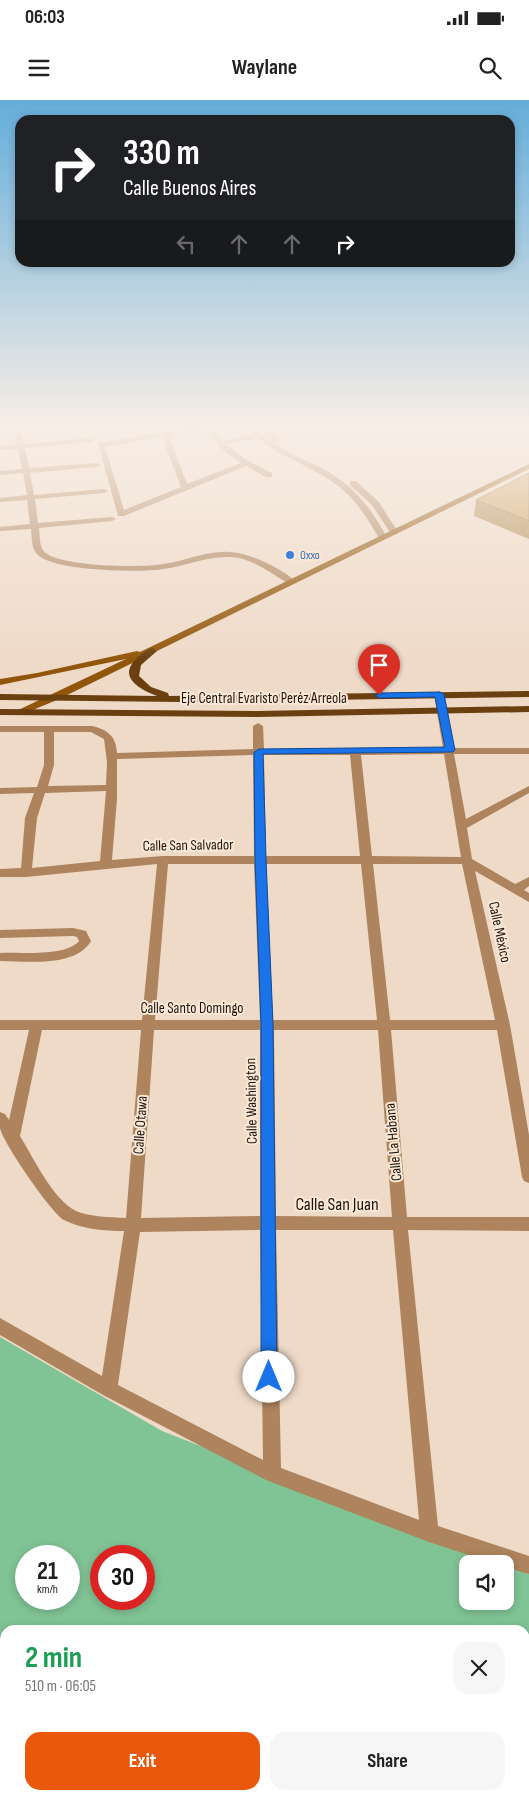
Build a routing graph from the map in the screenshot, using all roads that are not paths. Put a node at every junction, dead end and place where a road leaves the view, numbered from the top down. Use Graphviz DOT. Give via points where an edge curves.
graph roads {
  1 [pos="32,504"];
  2 [pos="118,504"];
  3 [pos="145,504"];
  4 [pos="364,504"];
  5 [pos="376,504"];
  6 [pos="451,504"];
  7 [pos="112,519"];
  8 [pos="36,526"];
  9 [pos="0,529"];
  10 [pos="394,532"];
  11 [pos="383,538"];
  12 [pos="292,582"];
  13 [pos="152,651"];
  14 [pos="0,682"];
  15 [pos="439,694"];
  16 [pos="529,694"];
  17 [pos="0,697"];
  18 [pos="54,698"];
  19 [pos="180,698"];
  20 [pos="529,709"];
  21 [pos="442,710"];
  22 [pos="0,712"];
  23 [pos="19,712"];
  24 [pos="258,726"];
  25 [pos="49,728"];
  26 [pos="0,729"];
  27 [pos="355,750"];
  28 [pos="450,750"];
  29 [pos="529,751"];
  30 [pos="259,752"];
  31 [pos="111,756"];
  32 [pos="111,788"];
  33 [pos="529,789"];
  34 [pos="0,791"];
  35 [pos="39,791"];
  36 [pos="462,826"];
  37 [pos="260,859"];
  38 [pos="366,859"];
  39 [pos="163,860"];
  40 [pos="467,861"];
  41 [pos="106,863"];
  42 [pos="0,873"];
  43 [pos="26,873"];
  44 [pos="529,881"];
  45 [pos="516,889"];
  46 [pos="529,898"];
  47 [pos="0,934"];
  48 [pos="0,957"];
  49 [pos="0,1024"];
  50 [pos="37,1024"];
  51 [pos="148,1024"];
  52 [pos="267,1024"];
  53 [pos="384,1024"];
  54 [pos="503,1025"];
  55 [pos="0,1118"];
  56 [pos="14,1136"];
  57 [pos="526,1142"];
  58 [pos="529,1177"];
  59 [pos="400,1222"];
  60 [pos="269,1223"];
  61 [pos="133,1224"];
  62 [pos="529,1224"];
  63 [pos="0,1326"];
  64 [pos="109,1389"];
  65 [pos="272,1474"];
  66 [pos="429,1533"];
  67 [pos="529,1565"];
  1 -- 8 [label="street"];
  2 -- 3 [label="street" via="121,514"];
  4 -- 11 [label="street"];
  5 -- 10 [label="street"];
  6 -- 10 [label="main road"];
  7 -- 8 [label="street"];
  8 -- 9 [label="street"];
  8 -- 12 [label="street" via="40,552 53,560 116,569 141,569 232,555 255,562"];
  10 -- 11 [label="main road"];
  11 -- 12 [label="main road"];
  12 -- 13 [label="main road"];
  13 -- 14 [label="main road"];
  13 -- 18 [label="main road"];
  13 -- 19 [label="main road" via="137,664 134,677 153,692"];
  15 -- 16 [label="main road, Eje Central Evaristo Peréz Arreola"];
  15 -- 19 [label="main road, Eje Central Evaristo Peréz Arreola"];
  15 -- 21 [label="street, Calle México"];
  17 -- 18 [label="main road, Eje Central Evaristo Peréz Arreola"];
  18 -- 19 [label="main road, Eje Central Evaristo Peréz Arreola"];
  18 -- 23 [label="main road"];
  20 -- 21 [label="main road, Eje Central Evaristo Peréz Arreola"];
  21 -- 23 [label="main road, Eje Central Evaristo Peréz Arreola" via="257,714"];
  21 -- 28 [label="street, Calle México"];
  22 -- 23 [label="main road, Eje Central Evaristo Peréz Arreola"];
  24 -- 30 [label="street, Calle Washington"];
  25 -- 26 [label="street"];
  25 -- 31 [label="street" via="92,729 106,734 111,741"];
  25 -- 35 [label="street" via="49,765"];
  27 -- 28 [label="street"];
  27 -- 30 [label="street"];
  27 -- 38 [label="street, Calle La Habana"];
  28 -- 29 [label="street"];
  28 -- 36 [label="street, Calle México"];
  30 -- 31 [label="street"];
  30 -- 37 [label="street, Calle Washington"];
  31 -- 32 [label="street"];
  32 -- 35 [label="street"];
  32 -- 41 [label="street"];
  33 -- 36 [label="street"];
  34 -- 35 [label="street"];
  35 -- 43 [label="street" via="31,818"];
  36 -- 40 [label="street, Calle México"];
  37 -- 38 [label="street, Calle San Salvador"];
  37 -- 39 [label="street, Calle San Salvador"];
  37 -- 52 [label="street, Calle Washington"];
  38 -- 40 [label="street, Calle San Salvador"];
  38 -- 53 [label="street, Calle La Habana"];
  39 -- 41 [label="street, Calle San Salvador"];
  39 -- 51 [label="street, Calle Otawa"];
  40 -- 45 [label="street"];
  40 -- 54 [label="street, Calle México"];
  41 -- 43 [label="street, Calle San Salvador"];
  42 -- 43 [label="street, Calle San Salvador"];
  44 -- 45 [label="street"];
  45 -- 46 [label="street"];
  47 -- 48 [label="street" via="73,932 82,934 86,941 81,948 69,953"];
  49 -- 50 [label="street, Calle Santo Domingo"];
  50 -- 51 [label="street, Calle Santo Domingo"];
  50 -- 56 [label="street"];
  51 -- 52 [label="street, Calle Santo Domingo"];
  51 -- 61 [label="street, Calle Otawa"];
  52 -- 53 [label="street, Calle Santo Domingo"];
  52 -- 60 [label="street, Calle Washington"];
  53 -- 54 [label="street, Calle Santo Domingo"];
  53 -- 59 [label="street, Calle La Habana"];
  54 -- 57 [label="street, Calle México"];
  55 -- 56 [label="street, Calle San Juan"];
  56 -- 61 [label="street, Calle San Juan" via="58,1208 86,1221"];
  57 -- 58 [label="street, Calle México"];
  59 -- 60 [label="street, Calle San Juan"];
  59 -- 62 [label="street, Calle San Juan"];
  59 -- 66 [label="street, Calle La Habana"];
  60 -- 61 [label="street, Calle San Juan"];
  60 -- 65 [label="street, Calle Washington"];
  61 -- 64 [label="street, Calle Otawa"];
  63 -- 64 [label="street"];
  64 -- 65 [label="street"];
  65 -- 66 [label="street"];
  66 -- 67 [label="street"];
}
